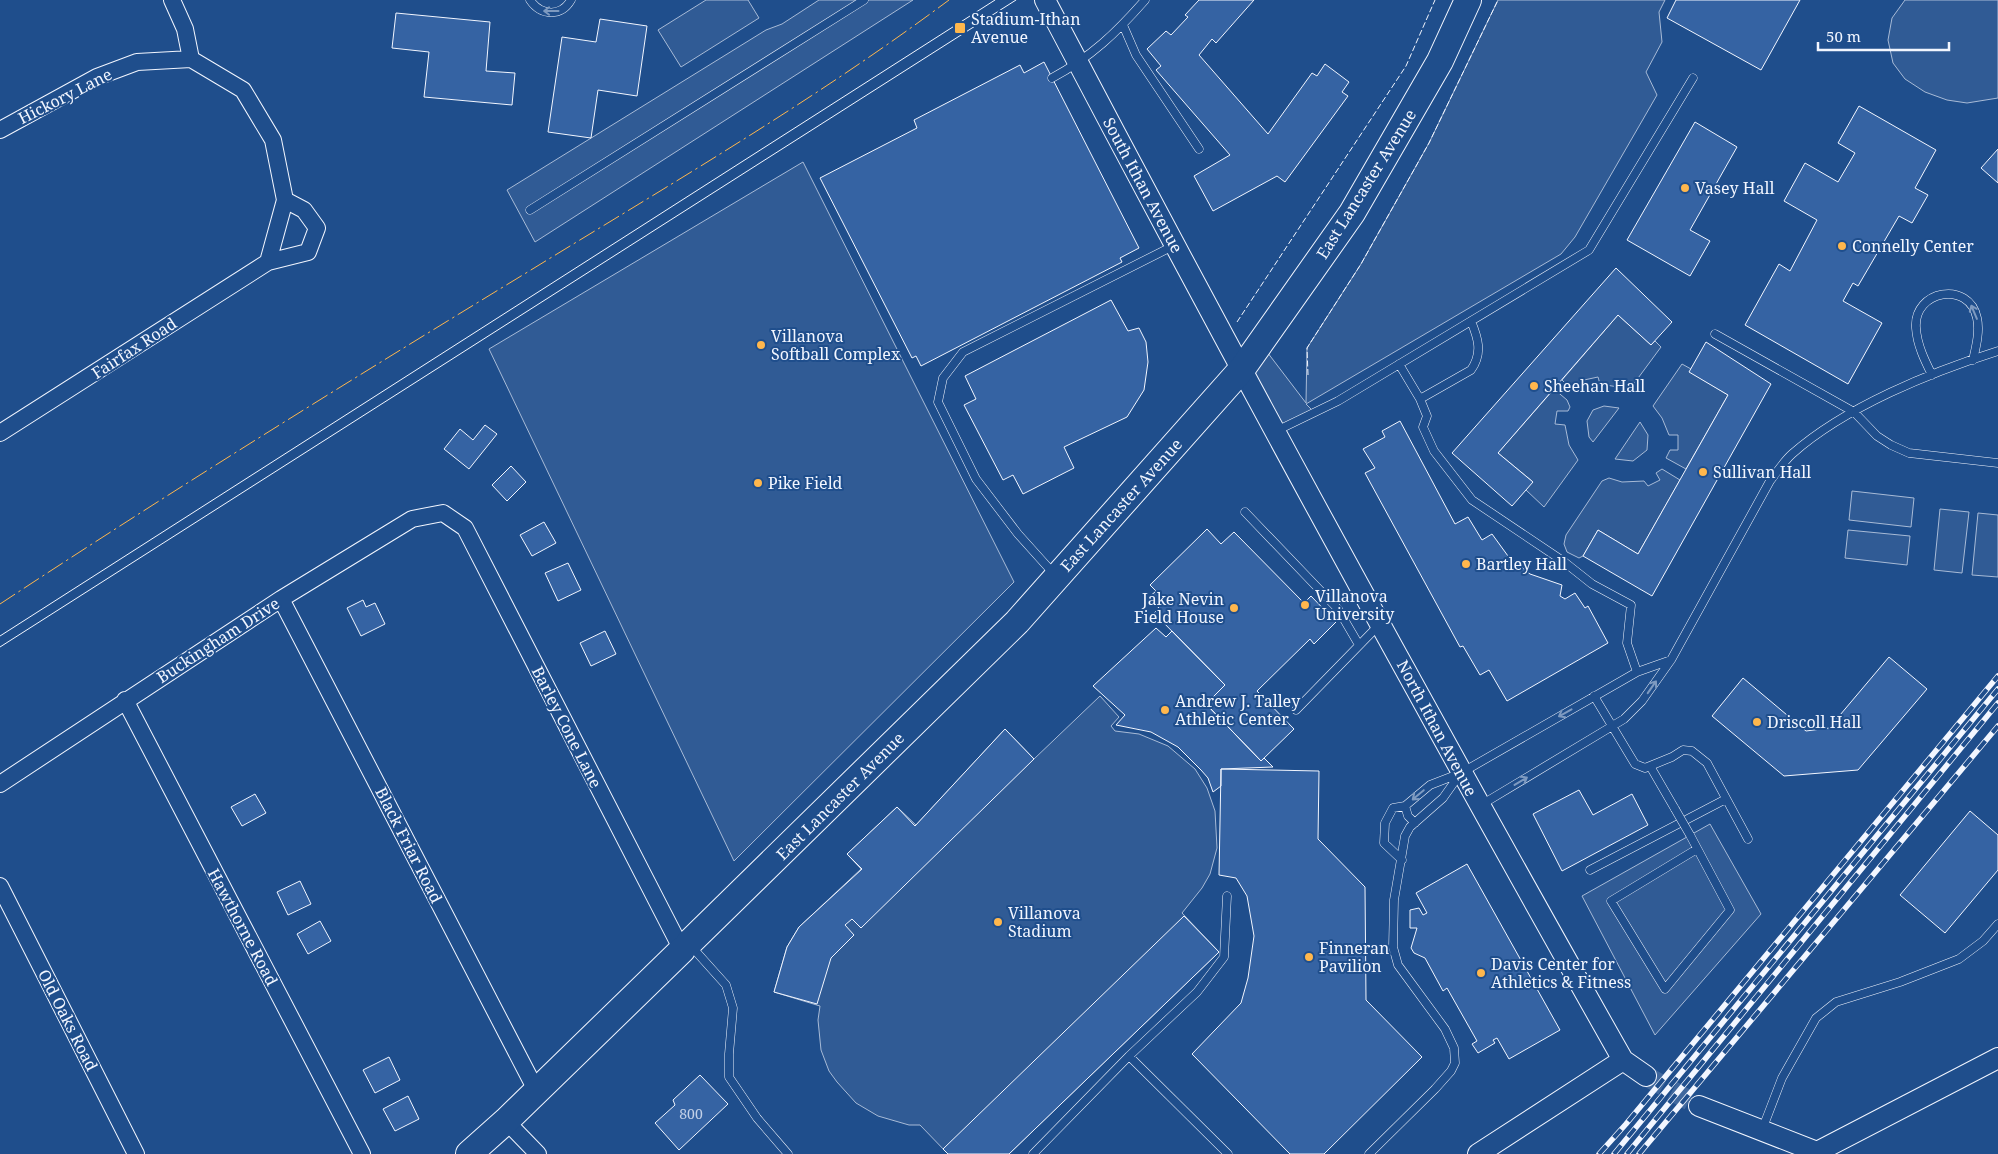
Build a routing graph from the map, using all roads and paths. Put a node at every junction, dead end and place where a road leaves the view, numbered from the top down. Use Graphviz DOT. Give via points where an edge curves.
graph roads {
  1 [pos="172,0"];
  2 [pos="530,0"];
  3 [pos="571,0"];
  4 [pos="864,0"];
  5 [pos="1045,0"];
  6 [pos="1145,0"];
  7 [pos="1468,0"];
  8 [pos="1123,25"];
  9 [pos="191,59"];
  10 [pos="1078,64"];
  11 [pos="1052,78"];
  12 [pos="1693,78"];
  13 [pos="0,130"];
  14 [pos="1199,149"];
  15 [pos="285,200"];
  16 [pos="530,210"];
  17 [pos="1175,245"];
  18 [pos="268,262"];
  19 [pos="1471,321"];
  20 [pos="1715,334"];
  21 [pos="1998,351"];
  22 [pos="1973,360"];
  23 [pos="1399,364"];
  24 [pos="1242,369"];
  25 [pos="1932,375"];
  26 [pos="1420,398"];
  27 [pos="1854,412"];
  28 [pos="1276,431"];
  29 [pos="0,433"];
  30 [pos="1998,463"];
  31 [pos="1245,512"];
  32 [pos="443,513"];
  33 [pos="1058,577"];
  34 [pos="281,599"];
  35 [pos="1380,623"];
  36 [pos="1359,646"];
  37 [pos="1671,660"];
  38 [pos="1637,672"];
  39 [pos="1594,696"];
  40 [pos="125,700"];
  41 [pos="1296,710"];
  42 [pos="1611,726"];
  43 [pos="1650,766"];
  44 [pos="1462,773"];
  45 [pos="0,784"];
  46 [pos="1726,799"];
  47 [pos="1405,806"];
  48 [pos="1479,806"];
  49 [pos="1415,823"];
  50 [pos="1748,839"];
  51 [pos="1697,849"];
  52 [pos="1402,860"];
  53 [pos="1590,870"];
  54 [pos="0,886"];
  55 [pos="1227,896"];
  56 [pos="1998,924"];
  57 [pos="686,946"];
  58 [pos="1129,1056"];
  59 [pos="1998,1058"];
  60 [pos="1623,1060"];
  61 [pos="1646,1076"];
  62 [pos="536,1090"];
  63 [pos="1699,1106"];
  64 [pos="506,1121"];
  65 [pos="1761,1132"];
  66 [pos="1817,1153"];
  67 [pos="136,1154"];
  68 [pos="362,1154"];
  69 [pos="469,1154"];
  70 [pos="538,1154"];
  71 [pos="788,1154"];
  72 [pos="1033,1154"];
  73 [pos="1228,1154"];
  74 [pos="1369,1154"];
  75 [pos="1478,1154"];
  1 -- 9 [label="street" via="185,29"];
  3 -- 2 [label="lane, one-way" via="562,10 548,13"];
  4 -- 16 [label="lane"];
  5 -- 10 [label="street, South Ithan Avenue"];
  6 -- 8 [label="lane"];
  7 -- 24 [label="highway, East Lancaster Avenue" via="1440,61 1352,213"];
  8 -- 10 [label="lane" via="1112,38"];
  8 -- 14 [label="lane" via="1136,55"];
  9 -- 13 [label="street, Hickory Lane" via="137,62 97,77"];
  9 -- 15 [label="street" via="242,90 273,140"];
  10 -- 11 [label="lane"];
  10 -- 17 [label="street, South Ithan Avenue"];
  12 -- 19 [label="lane" via="1589,250"];
  15 -- 18 [label="street"];
  15 -- 18 [label="street, Fairfax Road" via="304,210 317,228 308,252"];
  17 -- 24 [label="street, South Ithan Avenue"];
  17 -- 33 [label="lane" via="963,352 943,378 938,402 976,479 1018,534"];
  18 -- 29 [label="street, Fairfax Road"];
  19 -- 23 [label="lane"];
  19 -- 26 [label="lane" via="1477,336 1477,362 1471,370"];
  20 -- 27 [label="lane"];
  21 -- 22 [label="lane"];
  22 -- 25 [label="lane"];
  22 -- 25 [label="lane, one-way" via="1978,326 1972,306 1957,295 1937,294 1922,305 1916,328"];
  23 -- 26 [label="lane"];
  23 -- 28 [label="lane" via="1338,401"];
  24 -- 28 [label="street, North Ithan Avenue"];
  24 -- 33 [label="highway, East Lancaster Avenue"];
  25 -- 27 [label="lane"];
  26 -- 38 [label="lane" via="1427,416 1423,427 1434,450 1472,500 1564,560 1592,584 1631,605 1627,643"];
  27 -- 30 [label="lane" via="1877,436 1909,453"];
  27 -- 37 [label="lane" via="1791,455 1770,481"];
  28 -- 35 [label="street, North Ithan Avenue"];
  31 -- 36 [label="lane" via="1338,608"];
  32 -- 34 [label="street, Buckingham Drive" via="412,520"];
  32 -- 57 [label="street, Barley Cone Lane" via="465,528"];
  33 -- 57 [label="highway, East Lancaster Avenue" via="1017,622"];
  34 -- 40 [label="street, Buckingham Drive"];
  34 -- 62 [label="street, Black Friar Road"];
  35 -- 36 [label="lane"];
  35 -- 44 [label="street, North Ithan Avenue"];
  36 -- 41 [label="lane"];
  37 -- 38 [label="lane"];
  42 -- 37 [label="lane, one-way" via="1624,719 1642,701"];
  38 -- 39 [label="lane"];
  39 -- 42 [label="lane"];
  39 -- 44 [label="lane, one-way"];
  40 -- 45 [label="street, Buckingham Drive"];
  40 -- 68 [label="street, Hawthorne Road"];
  42 -- 43 [label="lane" via="1635,764 1645,768"];
  48 -- 42 [label="lane, one-way"];
  43 -- 46 [label="lane" via="1684,750 1692,751 1707,763"];
  43 -- 51 [label="lane, bridge"];
  44 -- 47 [label="lane, one-way" via="1430,785"];
  44 -- 48 [label="street, North Ithan Avenue"];
  44 -- 49 [label="lane" via="1443,798"];
  46 -- 50 [label="lane"];
  46 -- 53 [label="lane"];
  47 -- 49 [label="lane"];
  47 -- 52 [label="lane" via="1393,808 1383,834 1384,843"];
  48 -- 60 [label="street, North Ithan Avenue"];
  49 -- 52 [label="lane" via="1404,836"];
  51 -- 51 [label="lane" via="1730,910 1664,989 1611,901"];
  52 -- 74 [label="lane" via="1394,900 1393,947 1398,965 1445,1029 1454,1048 1455,1063 1435,1090"];
  54 -- 67 [label="street, Old Oaks Road"];
  55 -- 58 [label="lane" via="1224,957 1197,992"];
  56 -- 65 [label="lane" via="1983,941 1959,959 1836,1002 1816,1018 1782,1078"];
  57 -- 62 [label="highway, East Lancaster Avenue"];
  57 -- 71 [label="lane" via="726,985 733,1008 730,1077 757,1118"];
  58 -- 72 [label="lane"];
  58 -- 73 [label="lane"];
  59 -- 66 [label="street"];
  60 -- 61 [label="street, North Ithan Avenue"];
  60 -- 75 [label="street"];
  62 -- 64 [label="highway, East Lancaster Avenue"];
  63 -- 65 [label="street"];
  64 -- 69 [label="highway, East Lancaster Avenue"];
  64 -- 70 [label="street"];
  65 -- 66 [label="street"];
}
